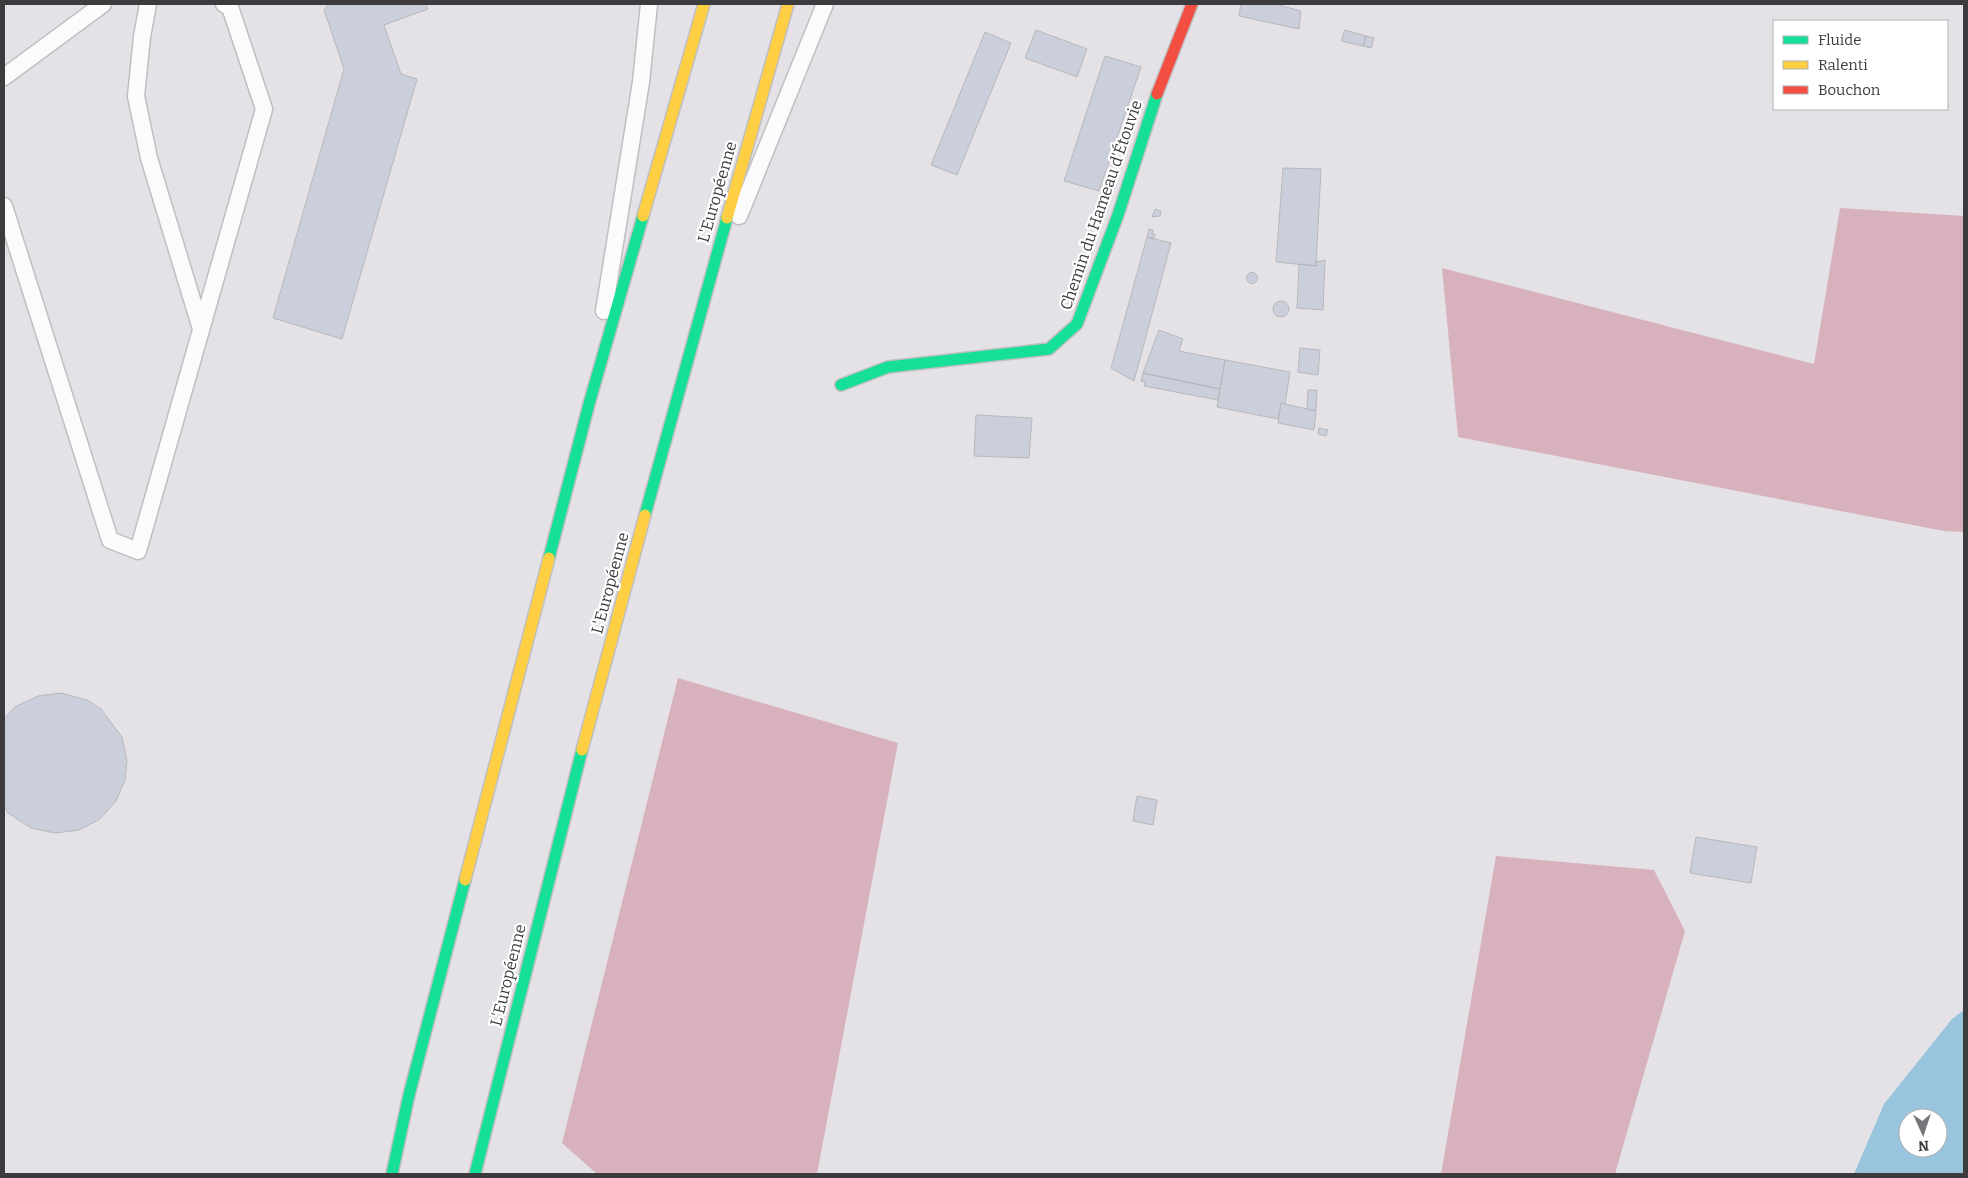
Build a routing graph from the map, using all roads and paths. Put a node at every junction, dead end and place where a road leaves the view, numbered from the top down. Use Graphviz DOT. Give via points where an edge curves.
graph roads {
  1 [pos="103,4"];
  2 [pos="148,4"];
  3 [pos="649,4"];
  4 [pos="704,4"];
  5 [pos="788,4"];
  6 [pos="825,4"];
  7 [pos="1192,4"];
  8 [pos="227,6"];
  9 [pos="4,77"];
  10 [pos="4,206"];
  11 [pos="697,321"];
  12 [pos="201,329"];
  13 [pos="841,385"];
  14 [pos="589,404"];
  15 [pos="392,1174"];
  16 [pos="475,1174"];
  1 -- 9 [label="lane"];
  2 -- 12 [label="lane" via="136,96 149,158"];
  3 -- 14 [label="lane" via="641,82"];
  4 -- 14 [label="main road"];
  5 -- 11 [label="main road, L'Européenne"];
  6 -- 11 [label="lane"];
  7 -- 13 [label="main road, Chemin du Hameau d'Étouvie" via="1077,324 1049,349 888,366"];
  8 -- 12 [label="lane" via="264,109"];
  10 -- 12 [label="lane" via="110,540 138,551"];
  11 -- 16 [label="main road, L'Européenne" via="578,766"];
  14 -- 15 [label="main road" via="409,1095"];
}
